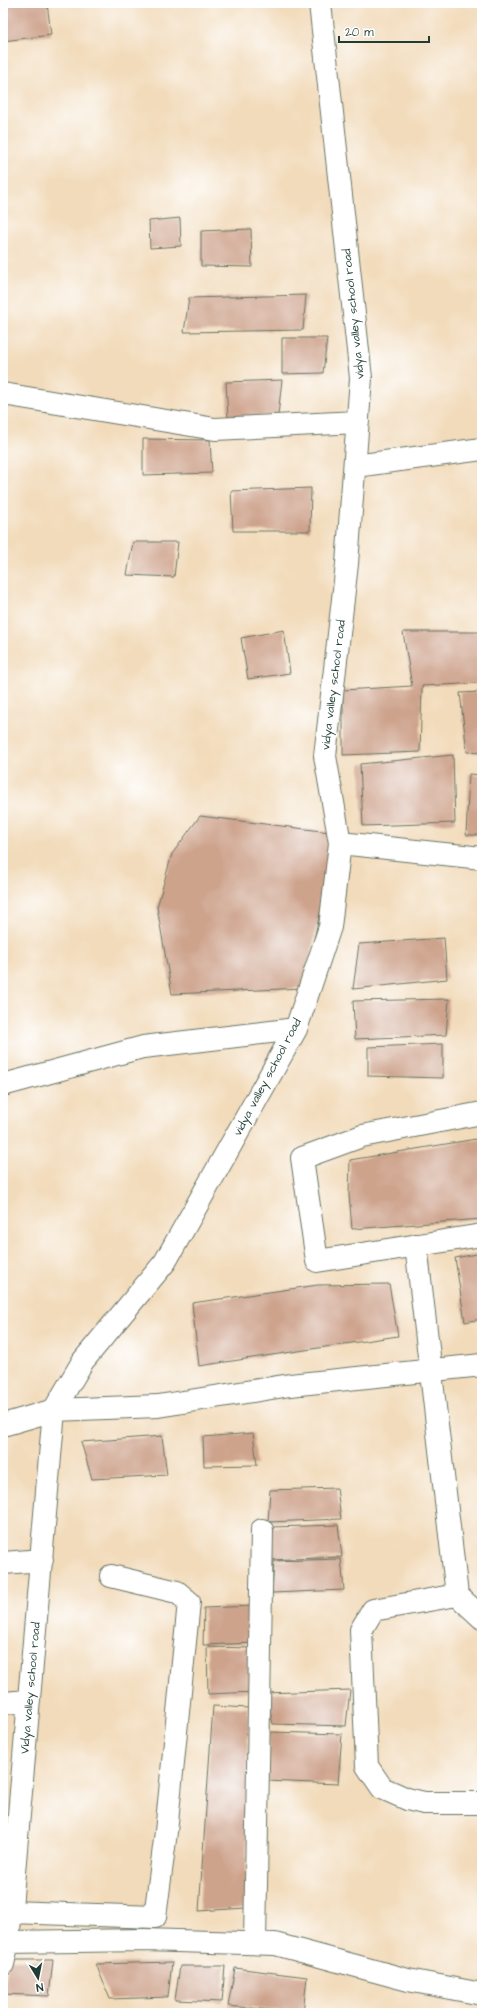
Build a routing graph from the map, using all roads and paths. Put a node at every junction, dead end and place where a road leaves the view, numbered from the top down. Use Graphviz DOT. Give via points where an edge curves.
graph roads {
  1 [pos="320,3"];
  2 [pos="3,394"];
  3 [pos="358,422"];
  4 [pos="482,449"];
  5 [pos="354,466"];
  6 [pos="340,843"];
  7 [pos="482,858"];
  8 [pos="296,1029"];
  9 [pos="3,1085"];
  10 [pos="482,1113"];
  11 [pos="482,1235"];
  12 [pos="416,1245"];
  13 [pos="482,1365"];
  14 [pos="430,1371"];
  15 [pos="54,1410"];
  16 [pos="3,1424"];
  17 [pos="262,1530"];
  18 [pos="42,1560"];
  19 [pos="3,1563"];
  20 [pos="111,1576"];
  21 [pos="457,1595"];
  22 [pos="482,1618"];
  23 [pos="29,1700"];
  24 [pos="3,1703"];
  25 [pos="482,1803"];
  26 [pos="10,1912"];
  27 [pos="8,1942"];
  28 [pos="255,1943"];
  29 [pos="3,1964"];
  30 [pos="482,1994"];
  1 -- 3 [label="street, vidya valley school road" via="361,378"];
  2 -- 3 [label="street" via="216,430"];
  3 -- 5 [label="street, vidya valley school road"];
  4 -- 5 [label="street"];
  5 -- 6 [label="street, vidya valley school road" via="347,564 325,756"];
  6 -- 7 [label="street"];
  6 -- 8 [label="street, vidya valley school road" via="330,927"];
  8 -- 9 [label="street" via="143,1047"];
  8 -- 15 [label="street, vidya valley school road" via="165,1262 83,1361"];
  10 -- 12 [label="street" via="362,1136 302,1158 317,1261"];
  11 -- 12 [label="street"];
  12 -- 14 [label="street"];
  13 -- 14 [label="street"];
  14 -- 15 [label="street" via="290,1385 158,1406"];
  14 -- 21 [label="street"];
  15 -- 16 [label="street"];
  15 -- 18 [label="street, Vidya valley school road"];
  17 -- 28 [label="street"];
  18 -- 19 [label="street"];
  18 -- 23 [label="street, Vidya valley school road"];
  20 -- 26 [label="street" via="177,1592 188,1602 166,1832 155,1917"];
  21 -- 22 [label="street"];
  21 -- 25 [label="street" via="373,1610 361,1630 367,1766 382,1788 407,1799 424,1803"];
  23 -- 24 [label="street"];
  23 -- 26 [label="street, Vidya valley school road"];
  26 -- 27 [label="street, Vidya valley school road"];
  27 -- 28 [label="street" via="144,1940"];
  27 -- 29 [label="street, Vidya valley school road"];
  28 -- 30 [label="street" via="275,1944 408,1980"];
}
